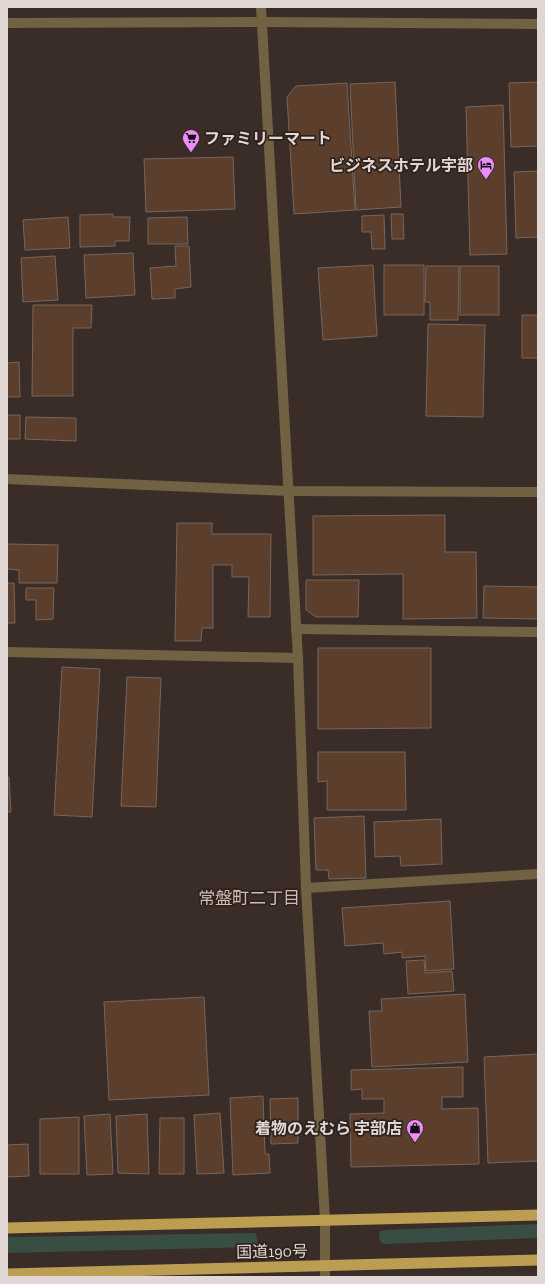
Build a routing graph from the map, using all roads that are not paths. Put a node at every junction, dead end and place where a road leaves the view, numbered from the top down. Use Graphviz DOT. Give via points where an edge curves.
graph roads {
  1 [pos="261,7"];
  2 [pos="262,22"];
  3 [pos="7,23"];
  4 [pos="538,24"];
  5 [pos="7,479"];
  6 [pos="288,491"];
  7 [pos="538,492"];
  8 [pos="296,629"];
  9 [pos="538,632"];
  10 [pos="7,652"];
  11 [pos="298,658"];
  12 [pos="538,874"];
  13 [pos="306,888"];
  14 [pos="538,1215"];
  15 [pos="325,1220"];
  16 [pos="7,1228"];
  17 [pos="538,1260"];
  18 [pos="324,1272"];
  19 [pos="7,1274"];
  1 -- 2 [label="street"];
  2 -- 3 [label="street"];
  2 -- 4 [label="street"];
  2 -- 6 [label="street"];
  5 -- 6 [label="street"];
  6 -- 7 [label="street"];
  6 -- 8 [label="street"];
  8 -- 9 [label="street"];
  8 -- 11 [label="street"];
  10 -- 11 [label="street"];
  11 -- 13 [label="street"];
  12 -- 13 [label="street"];
  13 -- 15 [label="street"];
  14 -- 15 [label="highway"];
  15 -- 16 [label="highway"];
  15 -- 18 [label="street"];
  17 -- 18 [label="highway, 国道190号"];
  18 -- 19 [label="highway, 国道190号"];
}
